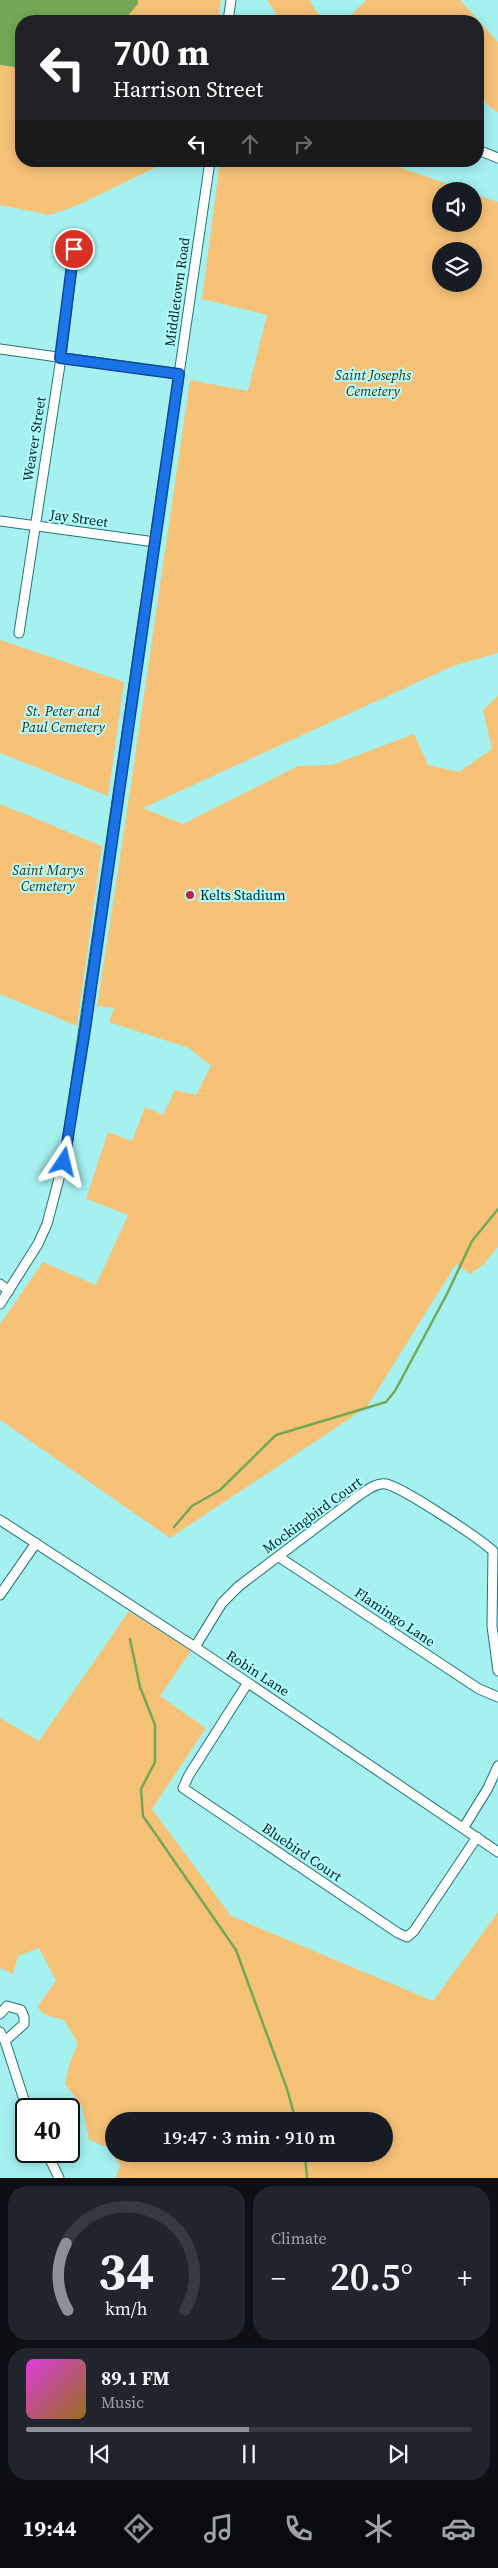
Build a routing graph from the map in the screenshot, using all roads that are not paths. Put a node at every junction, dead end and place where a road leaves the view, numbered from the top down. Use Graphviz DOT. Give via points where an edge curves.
graph roads {
  1 [pos="231,0"];
  2 [pos="229,15"];
  3 [pos="484,152"];
  4 [pos="498,158"];
  5 [pos="209,167"];
  6 [pos="74,249"];
  7 [pos="0,349"];
  8 [pos="60,358"];
  9 [pos="179,374"];
  10 [pos="0,521"];
  11 [pos="35,526"];
  12 [pos="155,542"];
  13 [pos="19,633"];
  14 [pos="0,1284"];
  15 [pos="9,1291"];
  16 [pos="0,1304"];
  17 [pos="0,1520"];
  18 [pos="36,1543"];
  19 [pos="279,1557"];
  20 [pos="0,1595"];
  21 [pos="195,1647"];
  22 [pos="498,1671"];
  23 [pos="248,1684"];
  24 [pos="498,1697"];
  25 [pos="498,1766"];
  26 [pos="464,1827"];
  27 [pos="477,1837"];
  28 [pos="498,1852"];
  29 [pos="0,2014"];
  30 [pos="0,2032"];
  31 [pos="5,2042"];
  32 [pos="23,2098"];
  33 [pos="52,2163"];
  34 [pos="59,2178"];
  1 -- 2 [label="street"];
  3 -- 4 [label="street"];
  5 -- 9 [label="street, Middletown Road"];
  6 -- 8 [label="street, Weaver Street"];
  7 -- 8 [label="street"];
  8 -- 9 [label="street"];
  8 -- 11 [label="street, Weaver Street"];
  9 -- 12 [label="street, Middletown Road"];
  10 -- 11 [label="street, Jay Street"];
  11 -- 12 [label="street, Jay Street"];
  11 -- 13 [label="street, Weaver Street"];
  12 -- 15 [label="street, Middletown Road" via="66,1152 47,1224"];
  14 -- 15 [label="street"];
  15 -- 16 [label="street, Middletown Road"];
  17 -- 18 [label="street, Robin Lane"];
  18 -- 20 [label="street"];
  18 -- 21 [label="street, Robin Lane"];
  19 -- 21 [label="street, Mockingbird Court" via="229,1595"];
  19 -- 22 [label="street, Mockingbird Court" via="370,1488 387,1484 403,1492 493,1551 492,1626"];
  19 -- 24 [label="street, Flamingo Lane" via="479,1689"];
  21 -- 23 [label="street, Robin Lane"];
  23 -- 26 [label="street, Robin Lane"];
  23 -- 27 [label="street, Bluebird Court" via="189,1774 184,1788 398,1933 407,1937 414,1931"];
  25 -- 26 [label="street"];
  26 -- 27 [label="street, Robin Lane"];
  27 -- 28 [label="street, Robin Lane"];
  29 -- 31 [label="street" via="7,2006 20,2010 24,2017 24,2024"];
  30 -- 31 [label="street"];
  31 -- 32 [label="street"];
  33 -- 34 [label="street"];
}
